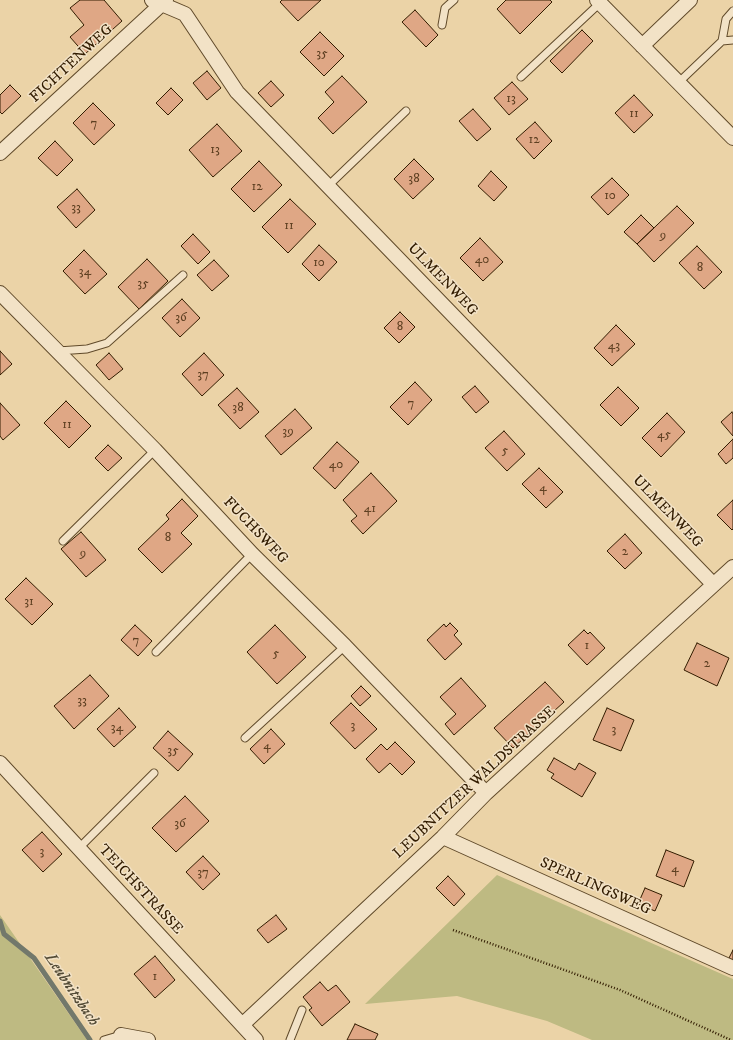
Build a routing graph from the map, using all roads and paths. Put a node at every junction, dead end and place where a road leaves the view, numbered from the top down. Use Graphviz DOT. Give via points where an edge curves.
graph roads {
  1 [pos="454,0"];
  2 [pos="690,0"];
  3 [pos="160,1"];
  4 [pos="598,1"];
  5 [pos="733,12"];
  6 [pos="442,25"];
  7 [pos="733,40"];
  8 [pos="722,41"];
  9 [pos="642,46"];
  10 [pos="520,77"];
  11 [pos="678,83"];
  12 [pos="406,111"];
  13 [pos="733,138"];
  14 [pos="0,153"];
  15 [pos="328,186"];
  16 [pos="183,275"];
  17 [pos="0,293"];
  18 [pos="58,352"];
  19 [pos="155,450"];
  20 [pos="63,541"];
  21 [pos="252,554"];
  22 [pos="733,567"];
  23 [pos="713,584"];
  24 [pos="345,646"];
  25 [pos="156,652"];
  26 [pos="245,738"];
  27 [pos="0,763"];
  28 [pos="154,773"];
  29 [pos="486,793"];
  30 [pos="443,837"];
  31 [pos="79,848"];
  32 [pos="453,930"];
  33 [pos="733,968"];
  34 [pos="302,1010"];
  35 [pos="242,1025"];
  36 [pos="121,1035"];
  37 [pos="104,1040"];
  38 [pos="148,1040"];
  39 [pos="256,1040"];
  40 [pos="290,1040"];
  41 [pos="731,1040"];
  1 -- 6 [label="lane" via="445,8"];
  2 -- 9 [label="street"];
  3 -- 14 [label="street, FICHTENWEG"];
  3 -- 15 [label="street, ULMENWEG" via="185,14 237,92"];
  4 -- 9 [label="street"];
  4 -- 10 [label="lane"];
  5 -- 8 [label="lane" via="726,19"];
  7 -- 8 [label="lane"];
  8 -- 11 [label="lane"];
  9 -- 11 [label="street"];
  11 -- 13 [label="street"];
  12 -- 15 [label="lane"];
  15 -- 23 [label="street, ULMENWEG"];
  16 -- 18 [label="lane" via="107,343 87,349"];
  17 -- 18 [label="street, FUCHSWEG"];
  18 -- 19 [label="street, FUCHSWEG"];
  19 -- 20 [label="lane"];
  19 -- 21 [label="street, FUCHSWEG"];
  21 -- 24 [label="street, FUCHSWEG"];
  21 -- 25 [label="lane"];
  22 -- 23 [label="street, LEUBNITZER WALDSTRASSE"];
  23 -- 29 [label="street, LEUBNITZER WALDSTRASSE"];
  24 -- 26 [label="lane"];
  24 -- 29 [label="street, FUCHSWEG"];
  27 -- 31 [label="street, TEICHSTRASSE"];
  28 -- 31 [label="lane"];
  29 -- 30 [label="street, LEUBNITZER WALDSTRASSE"];
  30 -- 33 [label="street, SPERLINGSWEG"];
  30 -- 35 [label="street, LEUBNITZER WALDSTRASSE"];
  31 -- 35 [label="street, TEICHSTRASSE"];
  32 -- 41 [label="path" via="620,990"];
  34 -- 40 [label="lane"];
  35 -- 39 [label="street, TEICHSTRASSE"];
  36 -- 37 [label="lane"];
  36 -- 38 [label="street"];
}
